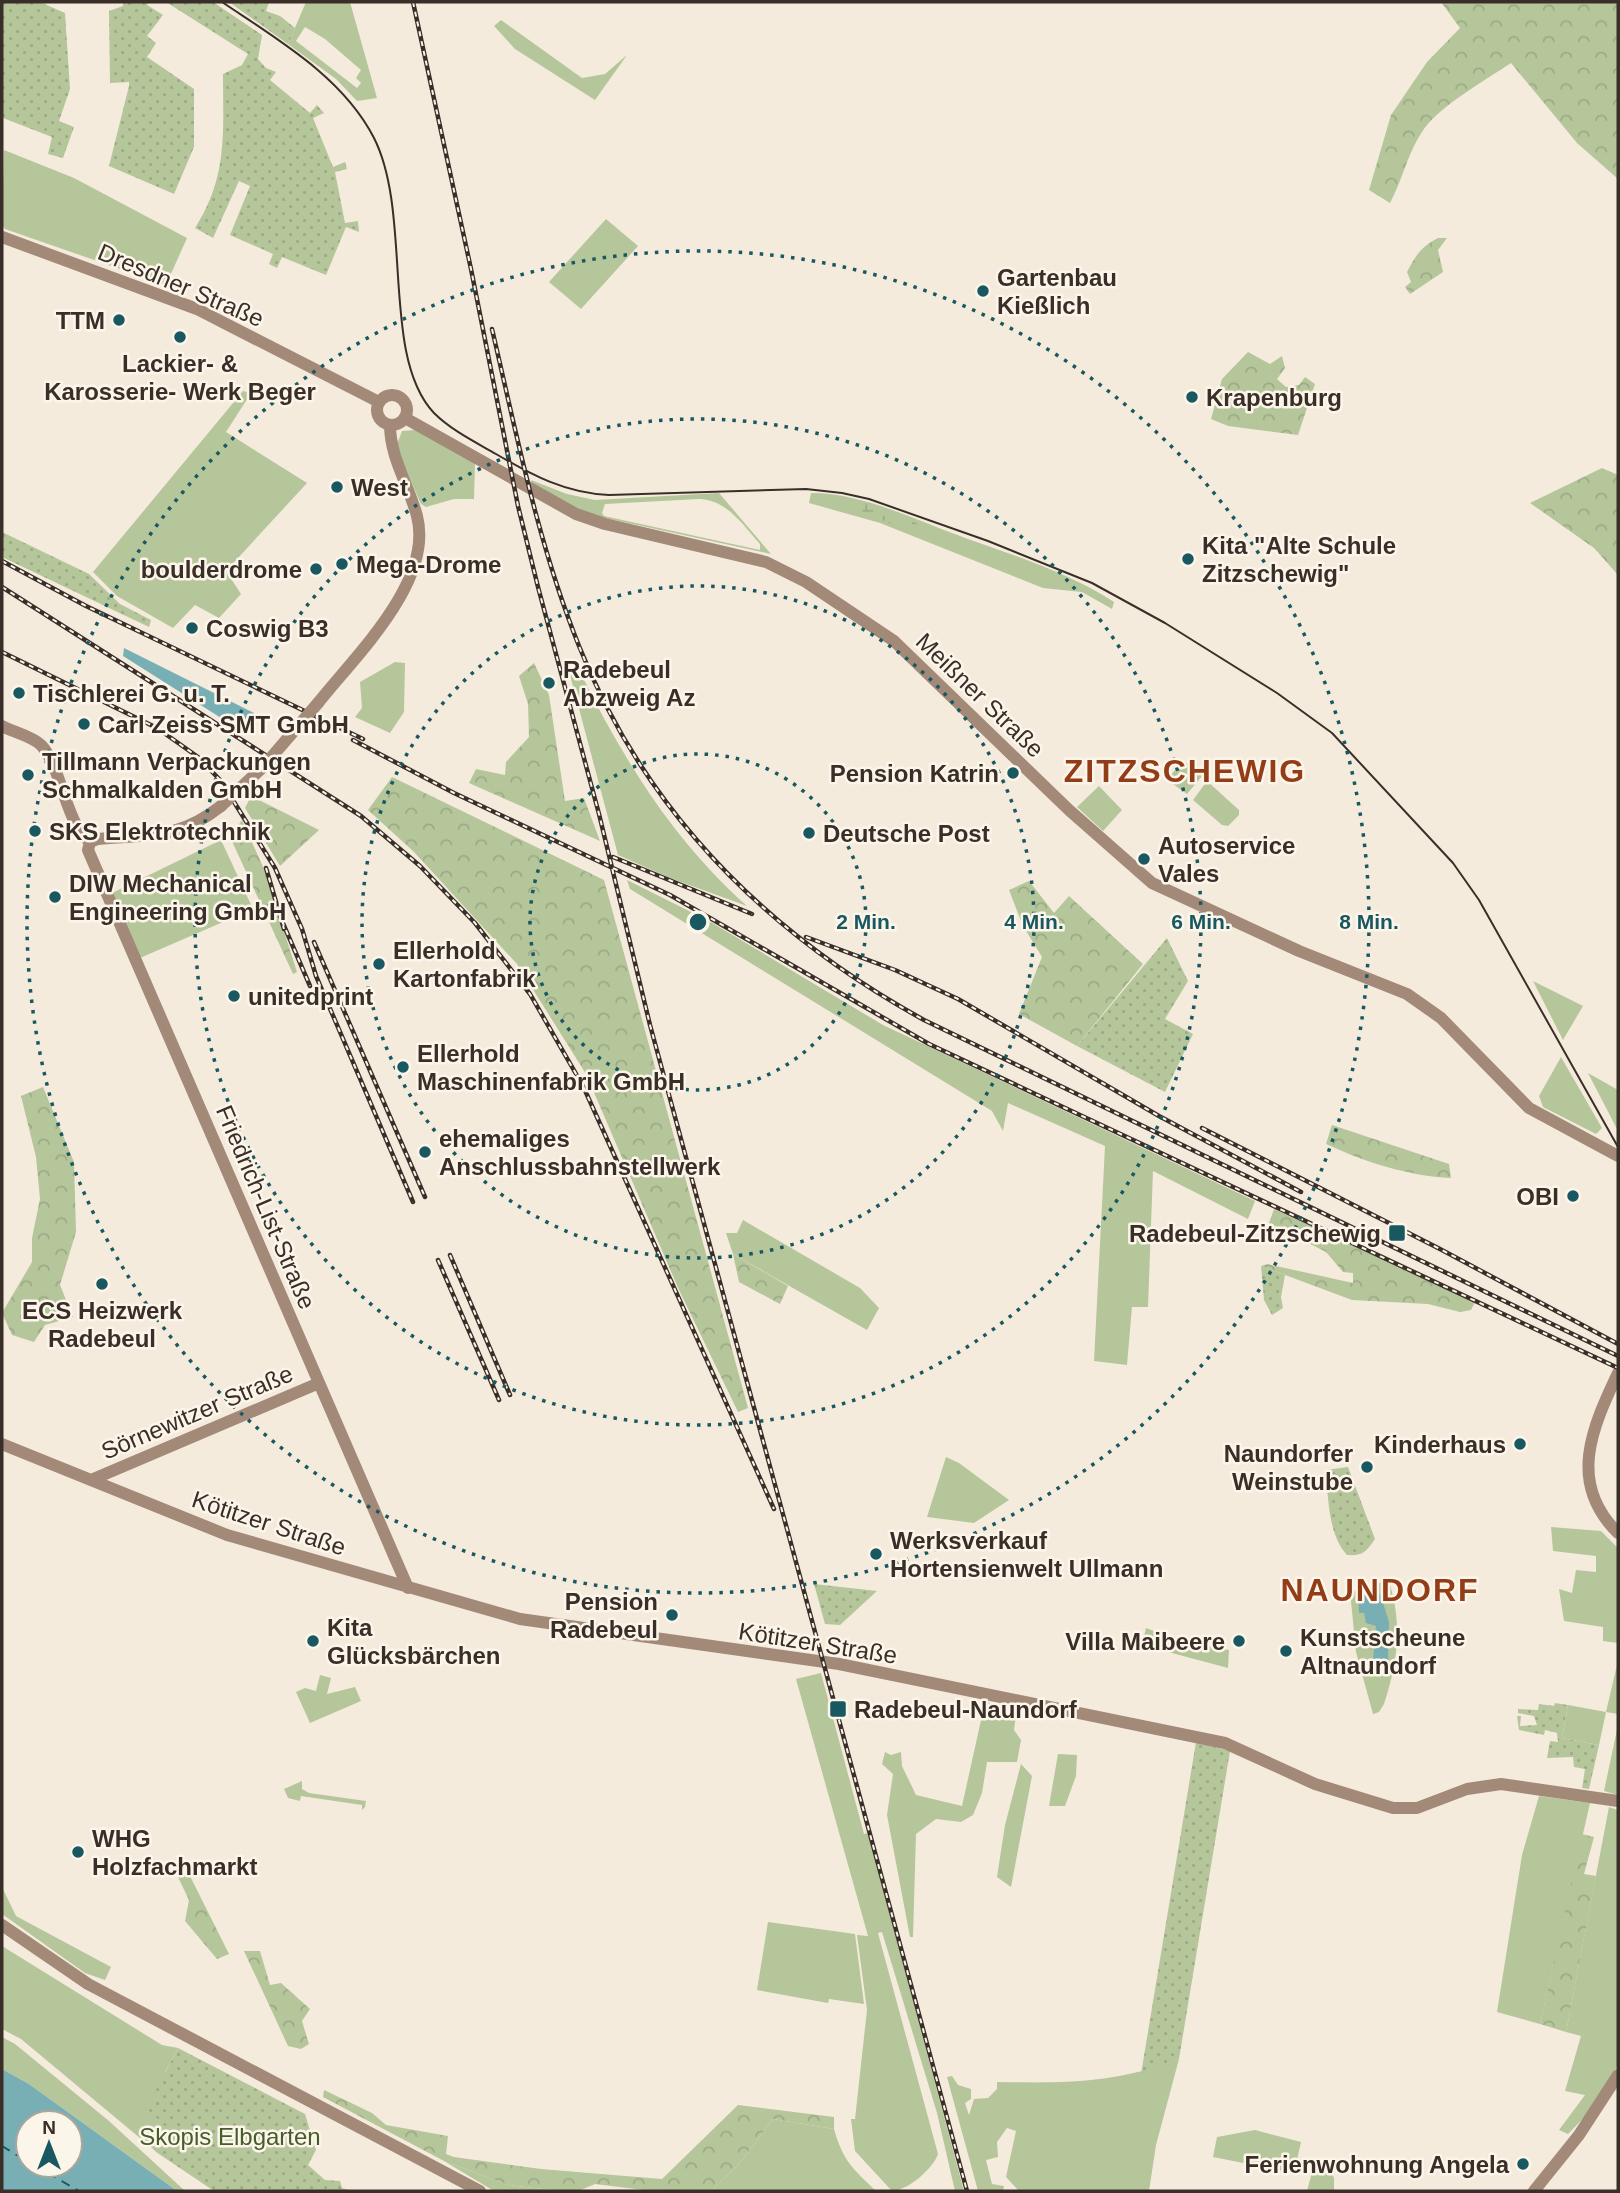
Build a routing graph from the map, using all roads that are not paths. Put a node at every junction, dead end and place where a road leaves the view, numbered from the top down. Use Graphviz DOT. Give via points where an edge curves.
graph roads {
  1 [pos="2,237"];
  2 [pos="379,402"];
  3 [pos="405,418"];
  4 [pos="390,425"];
  5 [pos="2,726"];
  6 [pos="90,842"];
  7 [pos="1618,1156"];
  8 [pos="1618,1373"];
  9 [pos="319,1383"];
  10 [pos="2,1444"];
  11 [pos="91,1480"];
  12 [pos="1618,1534"];
  13 [pos="408,1588"];
  14 [pos="1618,1801"];
  15 [pos="2,1925"];
  16 [pos="1618,2075"];
  17 [pos="480,2191"];
  18 [pos="1534,2191"];
  1 -- 2 [label="street, Dresdner Straße" via="186,304"];
  2 -- 3 [label="street" via="391,394 400,397 406,404"];
  2 -- 4 [label="street" via="378,416"];
  3 -- 4 [label="street"];
  3 -- 7 [label="street, Meißner Straße" via="576,514 766,562 789,572 870,622 1152,883 1299,951 1407,994 1441,1018 1529,1108"];
  4 -- 6 [label="street, bridge" via="393,453 418,519 416,560 401,596 318,703 221,806 177,832"];
  5 -- 6 [label="street, Friedrich-List-Straße" via="41,745"];
  6 -- 9 [label="street, Friedrich-List-Straße" via="88,850"];
  8 -- 12 [label="street" via="1600,1411 1588,1455 1595,1499"];
  9 -- 11 [label="street, Sörnewitzer Straße"];
  9 -- 13 [label="street, Friedrich-List-Straße"];
  10 -- 11 [label="street, Kötitzer Straße"];
  11 -- 13 [label="street, Kötitzer Straße" via="227,1535"];
  13 -- 14 [label="street, Kötitzer Straße" via="520,1619 836,1664 1225,1743 1314,1784 1393,1808 1417,1808 1494,1784"];
  15 -- 17 [label="street" via="88,1984"];
  16 -- 18 [label="street" via="1579,2135"];
}
